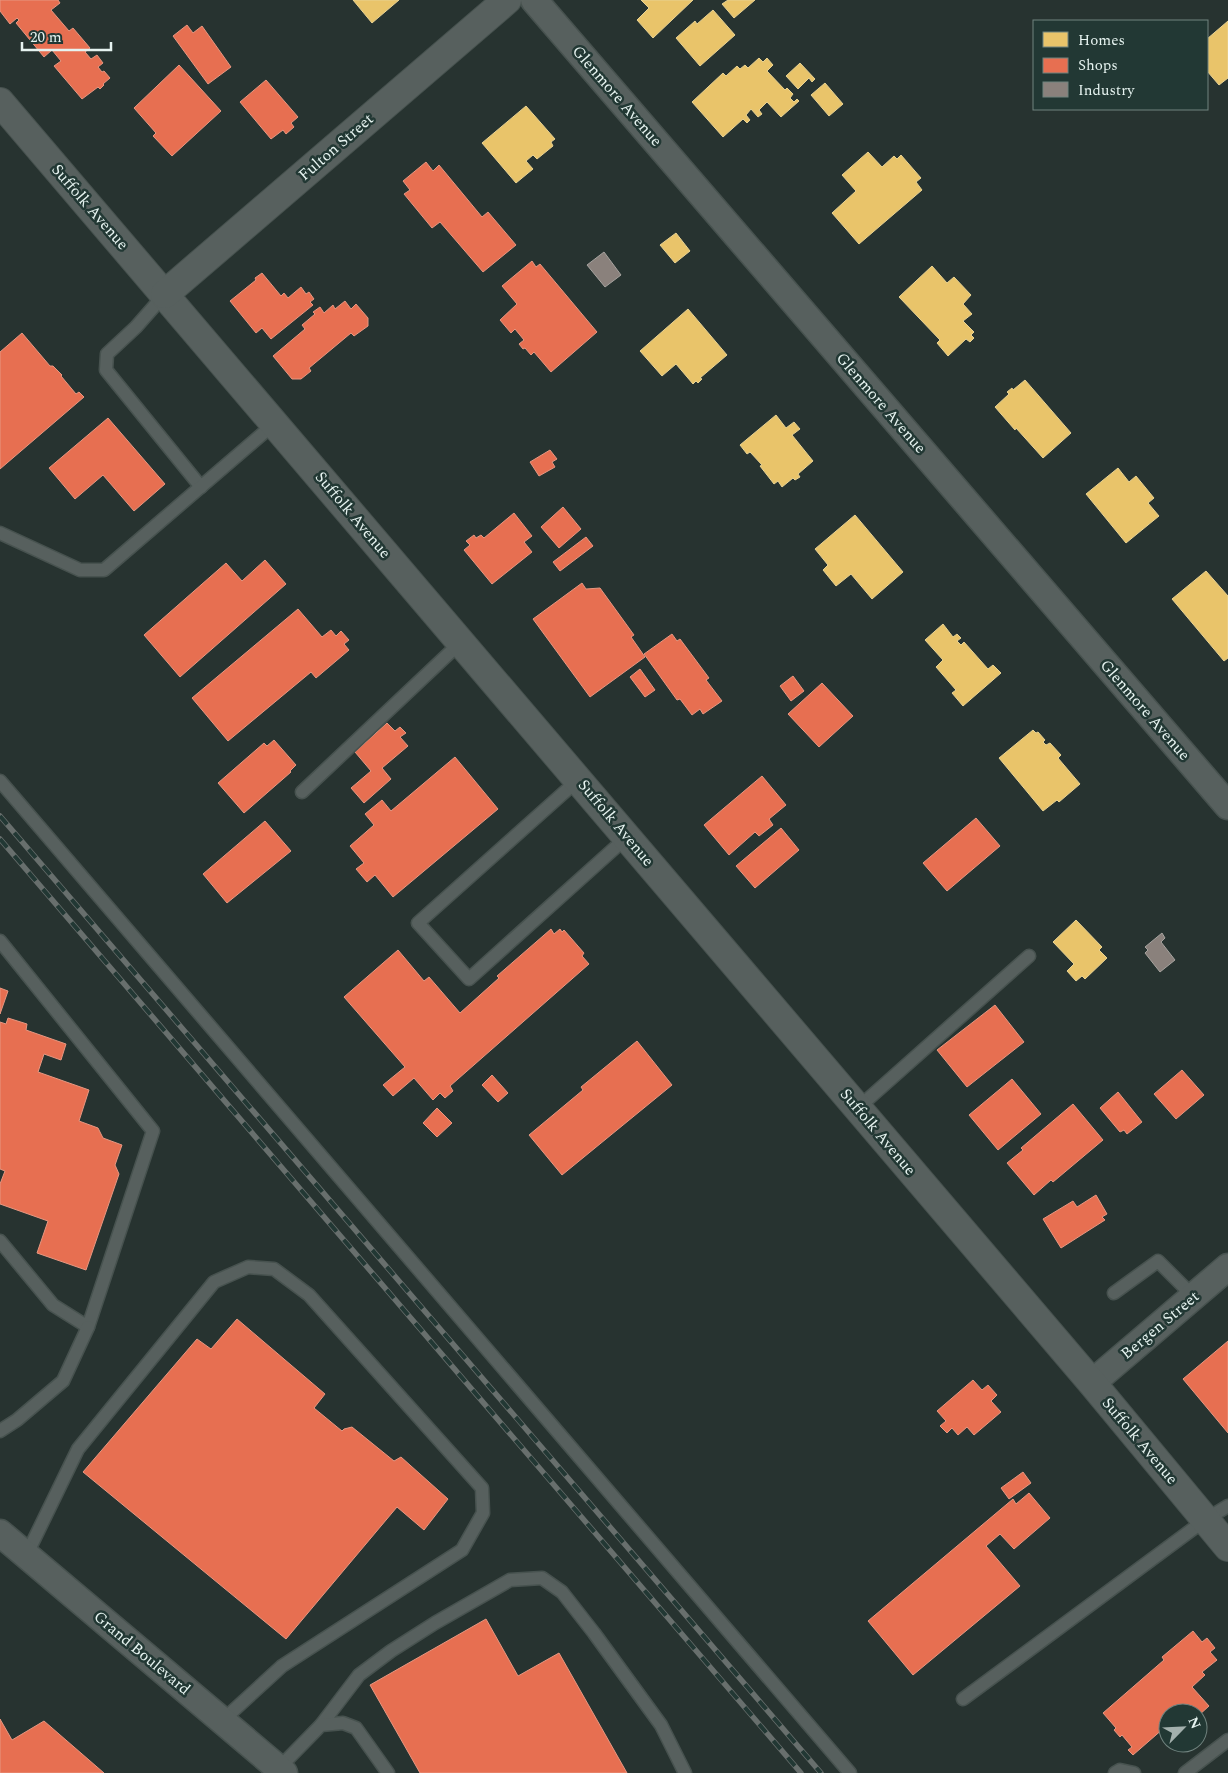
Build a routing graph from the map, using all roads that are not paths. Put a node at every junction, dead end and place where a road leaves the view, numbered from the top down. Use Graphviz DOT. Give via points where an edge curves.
graph roads {
  1 [pos="507,0"];
  2 [pos="534,0"];
  3 [pos="0,102"];
  4 [pos="165,294"];
  5 [pos="275,423"];
  6 [pos="201,487"];
  7 [pos="0,533"];
  8 [pos="461,642"];
  9 [pos="578,780"];
  10 [pos="0,781"];
  11 [pos="302,792"];
  12 [pos="1228,806"];
  13 [pos="627,837"];
  14 [pos="0,941"];
  15 [pos="1029,956"];
  16 [pos="858,1108"];
  17 [pos="0,1241"];
  18 [pos="1228,1267"];
  19 [pos="1114,1293"];
  20 [pos="1193,1296"];
  21 [pos="88,1327"];
  22 [pos="1092,1383"];
  23 [pos="0,1431"];
  24 [pos="1228,1506"];
  25 [pos="1205,1520"];
  26 [pos="0,1533"];
  27 [pos="1228,1547"];
  28 [pos="26,1556"];
  29 [pos="962,1699"];
  30 [pos="222,1721"];
  31 [pos="321,1724"];
  32 [pos="1228,1740"];
  33 [pos="282,1771"];
  34 [pos="388,1773"];
  35 [pos="685,1773"];
  36 [pos="850,1773"];
  37 [pos="1115,1773"];
  38 [pos="1134,1773"];
  39 [pos="1186,1773"];
  1 -- 4 [label="main road, Fulton Street"];
  2 -- 12 [label="street, Glenmore Avenue"];
  3 -- 4 [label="main road, Suffolk Avenue"];
  4 -- 5 [label="main road, Suffolk Avenue"];
  4 -- 6 [label="lane" via="107,354 106,370"];
  5 -- 6 [label="lane"];
  5 -- 8 [label="main road, Suffolk Avenue"];
  6 -- 7 [label="lane" via="104,570 80,570"];
  8 -- 9 [label="main road, Suffolk Avenue"];
  8 -- 11 [label="lane"];
  9 -- 13 [label="main road, Suffolk Avenue"];
  9 -- 13 [label="lane" via="418,922 470,979"];
  10 -- 36 [label="lane"];
  13 -- 16 [label="main road, Suffolk Avenue"];
  14 -- 21 [label="lane" via="153,1131"];
  15 -- 16 [label="lane"];
  16 -- 22 [label="main road, Suffolk Avenue"];
  17 -- 21 [label="lane" via="53,1306"];
  18 -- 20 [label="street, Bergen Street"];
  19 -- 20 [label="lane" via="1158,1261"];
  20 -- 22 [label="street, Bergen Street"];
  21 -- 23 [label="lane" via="63,1381"];
  22 -- 25 [label="main road, Suffolk Avenue"];
  24 -- 25 [label="lane"];
  25 -- 27 [label="main road, Suffolk Avenue"];
  25 -- 29 [label="lane"];
  26 -- 28 [label="street, Grand Boulevard"];
  28 -- 30 [label="street, Grand Boulevard"];
  28 -- 30 [label="lane" via="78,1449 214,1282 248,1267 274,1269 309,1295 482,1488 483,1513 462,1550 282,1666"];
  30 -- 33 [label="street, Grand Boulevard"];
  31 -- 33 [label="lane"];
  31 -- 34 [label="lane" via="343,1723 356,1728"];
  31 -- 35 [label="lane" via="360,1675 391,1651 510,1580 542,1578 562,1592 661,1724"];
  32 -- 39 [label="lane"];
  37 -- 38 [label="lane" via="1120,1770"];
}
